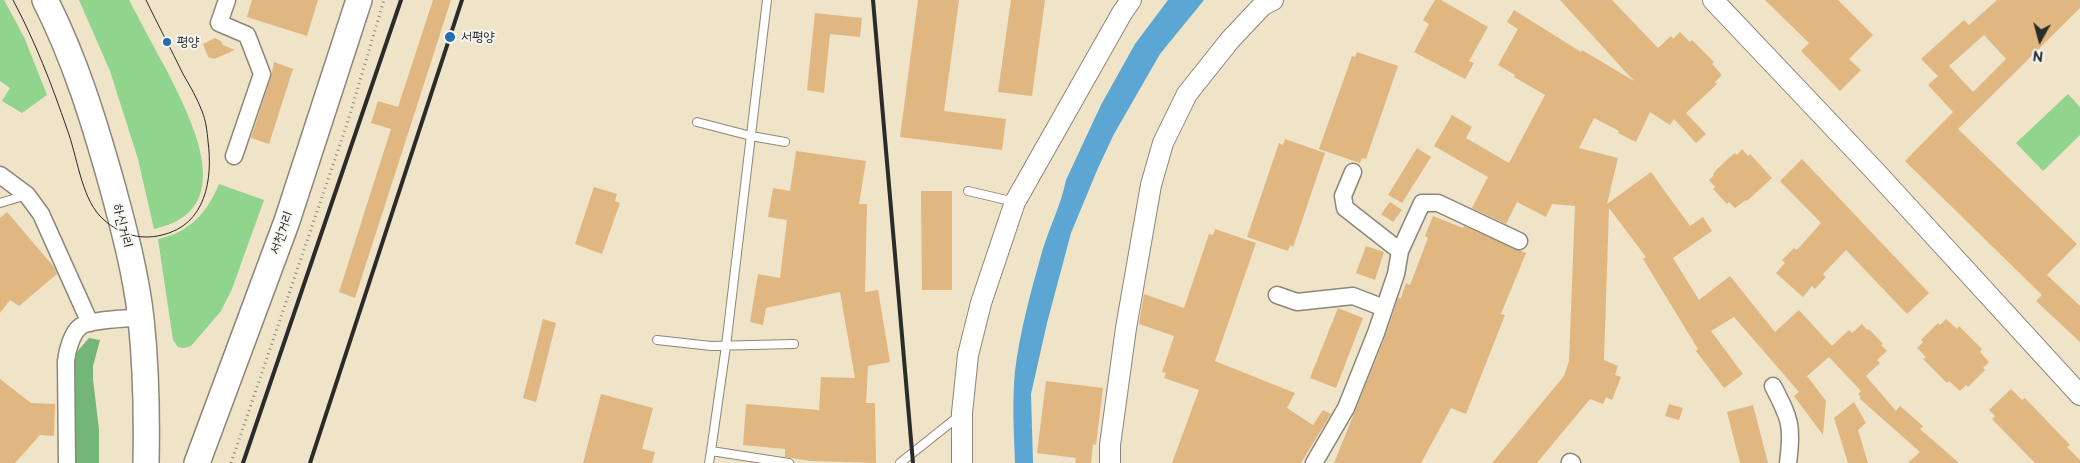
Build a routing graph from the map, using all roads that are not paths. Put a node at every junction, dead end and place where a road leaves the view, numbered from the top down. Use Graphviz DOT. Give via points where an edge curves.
graph roads {
  1 [pos="45,0"];
  2 [pos="227,0"];
  3 [pos="359,0"];
  4 [pos="767,0"];
  5 [pos="1131,0"];
  6 [pos="1273,0"];
  7 [pos="1713,0"];
  8 [pos="697,122"];
  9 [pos="751,136"];
  10 [pos="785,142"];
  11 [pos="234,156"];
  12 [pos="1353,172"];
  13 [pos="0,175"];
  14 [pos="968,191"];
  15 [pos="27,195"];
  16 [pos="1015,202"];
  17 [pos="0,203"];
  18 [pos="1518,241"];
  19 [pos="1400,251"];
  20 [pos="1277,295"];
  21 [pos="1384,308"];
  22 [pos="141,317"];
  23 [pos="90,323"];
  24 [pos="657,340"];
  25 [pos="794,344"];
  26 [pos="726,346"];
  27 [pos="1773,386"];
  28 [pos="2080,395"];
  29 [pos="962,413"];
  30 [pos="711,452"];
  31 [pos="67,463"];
  32 [pos="146,463"];
  33 [pos="197,463"];
  34 [pos="709,463"];
  35 [pos="788,463"];
  36 [pos="900,463"];
  37 [pos="962,463"];
  38 [pos="1110,463"];
  39 [pos="1314,463"];
  40 [pos="1788,463"];
  1 -- 22 [label="main road, 하신거리" via="91,109 125,234"];
  2 -- 11 [label="street" via="219,23 247,34 262,74"];
  3 -- 33 [label="main road, 서천거리" via="287,221"];
  4 -- 9 [label="lane"];
  5 -- 16 [label="street"];
  6 -- 38 [label="street" via="1263,5 1230,40 1187,94 1163,143 1151,185 1126,328"];
  7 -- 28 [label="street"];
  8 -- 9 [label="lane"];
  9 -- 10 [label="lane"];
  9 -- 26 [label="lane"];
  12 -- 19 [label="street" via="1343,196 1344,208"];
  13 -- 15 [label="street"];
  14 -- 16 [label="lane"];
  15 -- 17 [label="lane"];
  15 -- 23 [label="street" via="41,214"];
  16 -- 29 [label="street" via="980,303 968,355"];
  18 -- 19 [label="street" via="1438,202 1422,203"];
  19 -- 21 [label="street"];
  20 -- 21 [label="street" via="1297,302 1353,296"];
  21 -- 39 [label="street" via="1346,408"];
  22 -- 23 [label="street"];
  22 -- 32 [label="main road, 하신거리"];
  23 -- 31 [label="street" via="80,326 67,351"];
  24 -- 26 [label="lane"];
  25 -- 26 [label="lane"];
  26 -- 30 [label="lane"];
  27 -- 40 [label="street" via="1789,416 1792,439"];
  29 -- 36 [label="lane"];
  29 -- 37 [label="street"];
  30 -- 34 [label="lane"];
  30 -- 35 [label="lane"];
}
